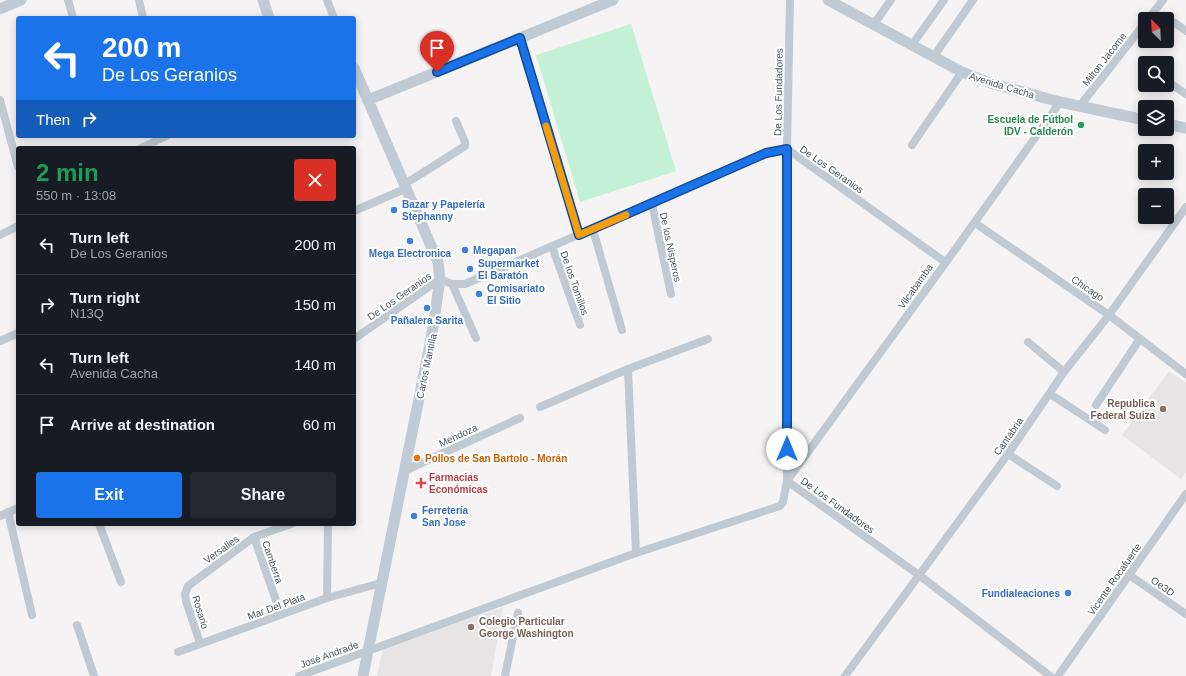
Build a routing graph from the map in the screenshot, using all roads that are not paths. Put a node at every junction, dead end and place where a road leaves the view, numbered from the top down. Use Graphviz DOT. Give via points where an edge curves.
graph roads {
  1 [pos="20,0"];
  2 [pos="68,0"];
  3 [pos="139,0"];
  4 [pos="263,0"];
  5 [pos="327,0"];
  6 [pos="613,0"];
  7 [pos="790,0"];
  8 [pos="828,0"];
  9 [pos="891,0"];
  10 [pos="944,0"];
  11 [pos="972,0"];
  12 [pos="1163,0"];
  13 [pos="0,9"];
  14 [pos="1154,12"];
  15 [pos="72,16"];
  16 [pos="143,16"];
  17 [pos="268,16"];
  18 [pos="333,16"];
  19 [pos="1175,23"];
  20 [pos="874,24"];
  21 [pos="1186,31"];
  22 [pos="1138,32"];
  23 [pos="520,38"];
  24 [pos="912,45"];
  25 [pos="934,56"];
  26 [pos="962,72"];
  27 [pos="356,73"];
  28 [pos="1174,86"];
  29 [pos="1186,94"];
  30 [pos="0,100"];
  31 [pos="368,100"];
  32 [pos="1060,102"];
  33 [pos="1079,107"];
  34 [pos="1138,119"];
  35 [pos="456,121"];
  36 [pos="1174,125"];
  37 [pos="1186,128"];
  38 [pos="162,138"];
  39 [pos="912,145"];
  40 [pos="145,146"];
  41 [pos="787,149"];
  42 [pos="16,160"];
  43 [pos="406,185"];
  44 [pos="652,204"];
  45 [pos="1186,207"];
  46 [pos="356,210"];
  47 [pos="975,223"];
  48 [pos="16,227"];
  49 [pos="592,230"];
  50 [pos="0,235"];
  51 [pos="579,235"];
  52 [pos="552,246"];
  53 [pos="945,262"];
  54 [pos="440,279"];
  55 [pos="452,284"];
  56 [pos="671,294"];
  57 [pos="1109,315"];
  58 [pos="580,325"];
  59 [pos="622,330"];
  60 [pos="16,334"];
  61 [pos="356,338"];
  62 [pos="476,338"];
  63 [pos="708,339"];
  64 [pos="0,340"];
  65 [pos="1140,340"];
  66 [pos="1028,342"];
  67 [pos="628,369"];
  68 [pos="1064,372"];
  69 [pos="1186,374"];
  70 [pos="1050,394"];
  71 [pos="1096,405"];
  72 [pos="540,407"];
  73 [pos="520,418"];
  74 [pos="1105,430"];
  75 [pos="1008,454"];
  76 [pos="404,471"];
  77 [pos="787,481"];
  78 [pos="1057,486"];
  79 [pos="1186,494"];
  80 [pos="16,509"];
  81 [pos="8,512"];
  82 [pos="0,516"];
  83 [pos="100,526"];
  84 [pos="285,526"];
  85 [pos="328,526"];
  86 [pos="254,537"];
  87 [pos="636,553"];
  88 [pos="919,575"];
  89 [pos="1129,575"];
  90 [pos="121,582"];
  91 [pos="381,583"];
  92 [pos="188,586"];
  93 [pos="327,598"];
  94 [pos="518,613"];
  95 [pos="1186,614"];
  96 [pos="32,615"];
  97 [pos="281,615"];
  98 [pos="77,625"];
  99 [pos="200,643"];
  100 [pos="367,651"];
  101 [pos="178,652"];
  102 [pos="94,676"];
  103 [pos="299,676"];
  104 [pos="363,676"];
  105 [pos="505,676"];
  106 [pos="845,676"];
  107 [pos="1050,676"];
  108 [pos="1058,676"];
  1 -- 13 [label="street"];
  2 -- 15 [label="street"];
  3 -- 16 [label="street"];
  4 -- 17 [label="street"];
  5 -- 18 [label="street"];
  6 -- 23 [label="street"];
  7 -- 41 [label="street, De Los Fundadores"];
  8 -- 20 [label="street, Avenida Cacha"];
  9 -- 20 [label="street"];
  10 -- 24 [label="street"];
  11 -- 25 [label="street"];
  12 -- 14 [label="street"];
  19 -- 21 [label="street"];
  20 -- 24 [label="street, Avenida Cacha"];
  22 -- 33 [label="street, Milton Jacome"];
  23 -- 31 [label="street"];
  23 -- 51 [label="street"];
  24 -- 25 [label="street, Avenida Cacha"];
  25 -- 26 [label="street, Avenida Cacha"];
  26 -- 32 [label="street, Avenida Cacha" via="990,83"];
  26 -- 39 [label="street"];
  27 -- 31 [label="street, Carlos Mantilla"];
  28 -- 29 [label="street"];
  30 -- 42 [label="street"];
  31 -- 43 [label="street, Carlos Mantilla"];
  32 -- 33 [label="street, Avenida Cacha"];
  32 -- 47 [label="street, Vilcabamba"];
  33 -- 34 [label="street, Avenida Cacha"];
  35 -- 43 [label="street" via="465,146"];
  36 -- 37 [label="street"];
  38 -- 40 [label="street"];
  41 -- 44 [label="street, De Los Geranios" via="766,153"];
  41 -- 53 [label="street, De Los Geranios"];
  41 -- 77 [label="street, De Los Fundadores"];
  43 -- 46 [label="street"];
  43 -- 54 [label="street, Carlos Mantilla" via="438,262"];
  44 -- 49 [label="street, De Los Geranios"];
  44 -- 56 [label="street, De los Nisperos"];
  45 -- 57 [label="street, Cantabria"];
  47 -- 53 [label="street, Vilcabamba"];
  47 -- 57 [label="street, Chicago"];
  48 -- 50 [label="street"];
  49 -- 51 [label="street, De Los Geranios"];
  49 -- 59 [label="street"];
  51 -- 52 [label="street, De Los Geranios"];
  52 -- 55 [label="street, De Los Geranios" via="465,284"];
  52 -- 58 [label="street, De los Tomillos"];
  53 -- 77 [label="street, Vilcabamba"];
  54 -- 55 [label="street, De Los Geranios"];
  54 -- 61 [label="street, De Los Geranios"];
  54 -- 76 [label="street, Carlos Mantilla" via="432,334"];
  55 -- 62 [label="street"];
  57 -- 65 [label="street, Chicago"];
  57 -- 68 [label="street, Cantabria"];
  60 -- 64 [label="street"];
  63 -- 67 [label="street"];
  65 -- 69 [label="street, Chicago"];
  65 -- 71 [label="street"];
  66 -- 68 [label="street"];
  67 -- 72 [label="street"];
  67 -- 87 [label="street"];
  68 -- 70 [label="street, Cantabria"];
  70 -- 74 [label="street"];
  70 -- 75 [label="street, Cantabria"];
  73 -- 76 [label="street, Mendoza"];
  75 -- 78 [label="street"];
  75 -- 88 [label="street, Cantabria"];
  76 -- 91 [label="street, Carlos Mantilla"];
  77 -- 87 [label="street, José Andrade" via="780,506"];
  77 -- 88 [label="street, De Los Fundadores"];
  79 -- 89 [label="street, Vicente Rocafuerte"];
  80 -- 81 [label="street"];
  81 -- 82 [label="street"];
  81 -- 96 [label="street"];
  83 -- 90 [label="street"];
  84 -- 86 [label="street, Versalles"];
  85 -- 93 [label="street"];
  86 -- 92 [label="street, Versalles"];
  86 -- 97 [label="street, Camberra"];
  87 -- 100 [label="street, José Andrade"];
  88 -- 106 [label="street, Cantabria"];
  88 -- 107 [label="street, De Los Fundadores"];
  89 -- 95 [label="street, Oe3D"];
  89 -- 108 [label="street, Vicente Rocafuerte"];
  91 -- 93 [label="street, Mar Del Plata"];
  91 -- 100 [label="street, Carlos Mantilla"];
  92 -- 99 [label="street, Rosario" via="186,601"];
  93 -- 97 [label="street, Mar Del Plata"];
  94 -- 105 [label="street"];
  97 -- 99 [label="street, Mar Del Plata"];
  98 -- 102 [label="street"];
  99 -- 101 [label="street, Mar Del Plata"];
  100 -- 103 [label="street, José Andrade"];
  100 -- 104 [label="street, Carlos Mantilla"];
}
